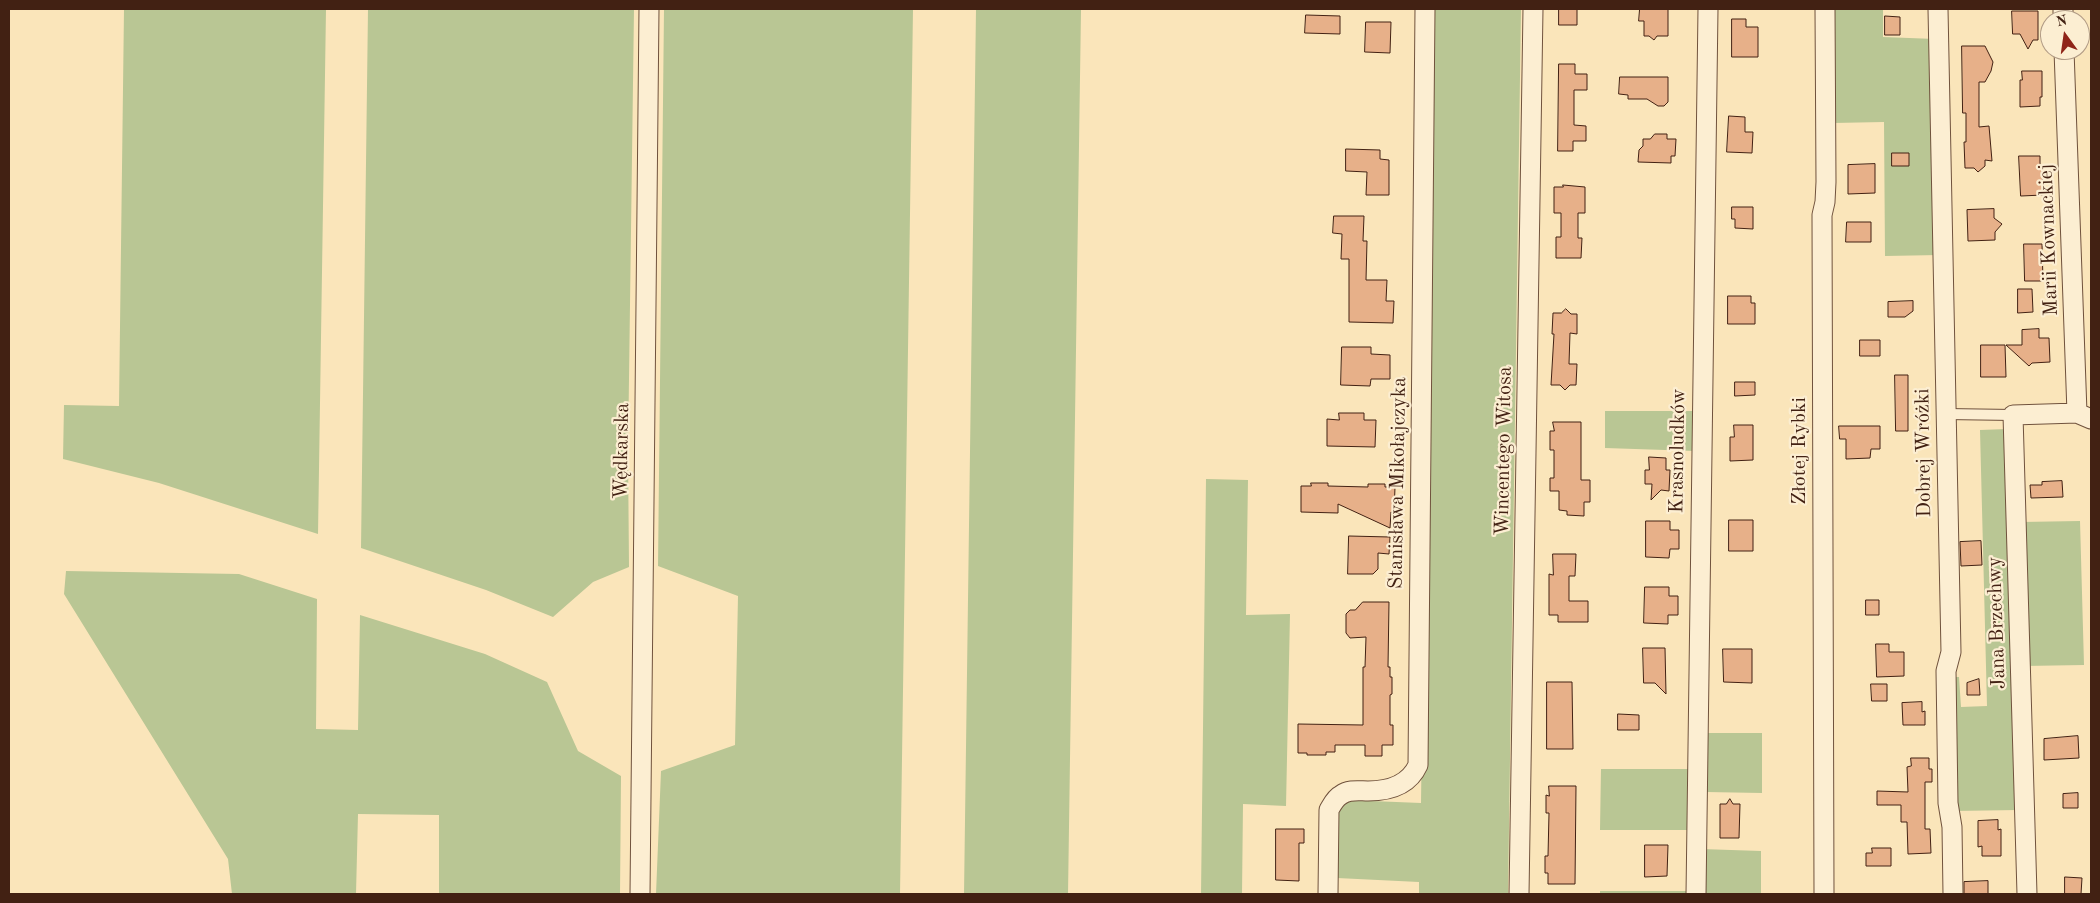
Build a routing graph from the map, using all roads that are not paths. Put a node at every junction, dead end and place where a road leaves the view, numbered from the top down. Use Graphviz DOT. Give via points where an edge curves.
graph roads {
  1 [pos="649,9"];
  2 [pos="1425,9"];
  3 [pos="1533,9"];
  4 [pos="1708,9"];
  5 [pos="1825,9"];
  6 [pos="1938,9"];
  7 [pos="2065,60"];
  8 [pos="1946,414"];
  9 [pos="2013,415"];
  10 [pos="2084,416"];
  11 [pos="640,894"];
  12 [pos="1328,894"];
  13 [pos="1519,894"];
  14 [pos="1696,894"];
  15 [pos="1824,894"];
  16 [pos="1953,894"];
  17 [pos="2027,894"];
  1 -- 11 [label="street, Wędkarska"];
  2 -- 12 [label="street, Stanisława Mikołajczyka" via="1418,765 1414,775 1398,787 1347,792 1333,802 1329,810"];
  3 -- 13 [label="street, Wincentego Witosa"];
  4 -- 14 [label="street, Krasnoludków"];
  5 -- 15 [label="street, Złotej Rybki" via="1826,182 1822,215"];
  6 -- 8 [label="street, Dobrej Wróżki"];
  7 -- 10 [label="street, Marii Kownackiej"];
  8 -- 9 [label="lane"];
  8 -- 16 [label="street, Dobrej Wróżki" via="1950,652 1946,680"];
  9 -- 10 [label="street"];
  9 -- 17 [label="street, Jana Brzechwy"];
}
